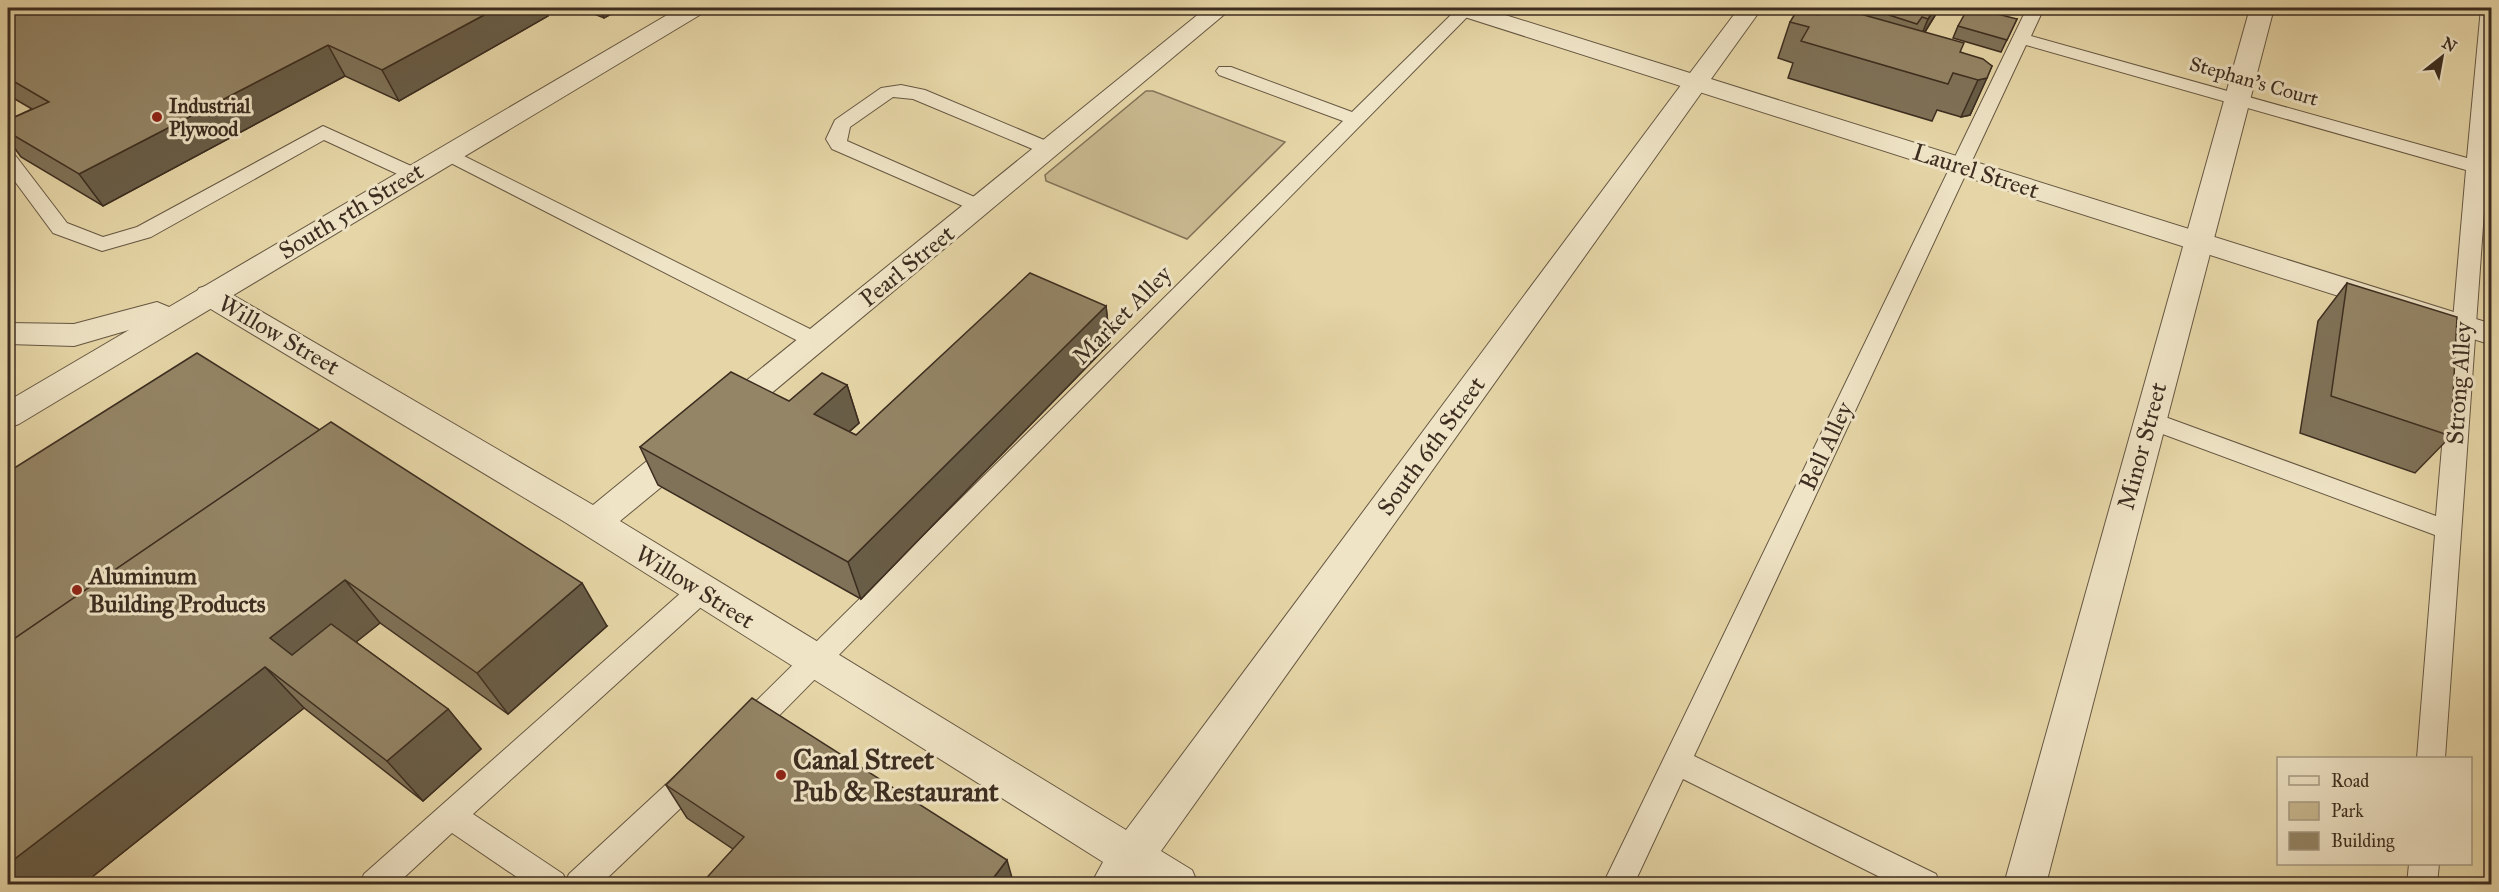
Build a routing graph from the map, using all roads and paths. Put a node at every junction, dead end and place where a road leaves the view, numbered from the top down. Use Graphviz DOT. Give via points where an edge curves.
graph roads {
  1 [pos="695,8"];
  2 [pos="1220,8"];
  3 [pos="1464,8"];
  4 [pos="1751,8"];
  5 [pos="2035,8"];
  6 [pos="2262,8"];
  7 [pos="2490,8"];
  8 [pos="2020,38"];
  9 [pos="1225,71"];
  10 [pos="1696,82"];
  11 [pos="2237,99"];
  12 [pos="1355,119"];
  13 [pos="1049,149"];
  14 [pos="448,154"];
  15 [pos="8,159"];
  16 [pos="1959,165"];
  17 [pos="2476,167"];
  18 [pos="412,174"];
  19 [pos="979,207"];
  20 [pos="2197,241"];
  21 [pos="210,295"];
  22 [pos="2463,326"];
  23 [pos="8,333"];
  24 [pos="2492,335"];
  25 [pos="816,341"];
  26 [pos="8,416"];
  27 [pos="2149,420"];
  28 [pos="593,524"];
  29 [pos="2448,530"];
  30 [pos="701,591"];
  31 [pos="816,662"];
  32 [pos="2431,757"];
  33 [pos="1677,762"];
  34 [pos="451,816"];
  35 [pos="2424,865"];
  36 [pos="1122,871"];
  37 [pos="375,885"];
  38 [pos="552,885"];
  39 [pos="580,885"];
  40 [pos="1177,885"];
  41 [pos="1618,885"];
  42 [pos="1925,885"];
  43 [pos="2025,885"];
  44 [pos="2422,885"];
  1 -- 14 [label="street, South 5th Street"];
  2 -- 13 [label="street, Pearl Street"];
  3 -- 10 [label="street, Laurel Street"];
  3 -- 12 [label="lane, Market Alley"];
  4 -- 10 [label="street, South 6th Street"];
  5 -- 8 [label="lane, Bell Alley"];
  6 -- 11 [label="street, Minor Street"];
  7 -- 17 [label="lane, Strong Alley"];
  8 -- 11 [label="lane, Stephan's Court"];
  8 -- 16 [label="lane, Bell Alley"];
  9 -- 12 [label="lane"];
  10 -- 16 [label="street, Laurel Street"];
  10 -- 36 [label="street, South 6th Street"];
  11 -- 17 [label="lane, Stephan's Court"];
  11 -- 20 [label="street, Minor Street"];
  12 -- 31 [label="lane, Market Alley"];
  13 -- 19 [label="street, Pearl Street"];
  13 -- 19 [label="lane" via="900,90 888,92 842,124 836,139 839,145"];
  14 -- 18 [label="street, South 5th Street"];
  14 -- 25 [label="lane"];
  15 -- 18 [label="lane" via="60,228 102,244 144,232 323,132"];
  16 -- 20 [label="street, Laurel Street"];
  16 -- 33 [label="lane, Bell Alley"];
  17 -- 22 [label="lane, Strong Alley"];
  18 -- 21 [label="street, South 5th Street"];
  19 -- 25 [label="street, Pearl Street"];
  20 -- 22 [label="street, Laurel Street"];
  20 -- 27 [label="street, Minor Street"];
  21 -- 23 [label="street" via="74,335"];
  21 -- 26 [label="street, South 5th Street"];
  21 -- 28 [label="street, Willow Street"];
  22 -- 24 [label="street, Laurel Street"];
  22 -- 29 [label="lane, Strong Alley"];
  25 -- 28 [label="street, Pearl Street"];
  27 -- 29 [label="lane"];
  27 -- 43 [label="street, Minor Street"];
  28 -- 30 [label="street, Willow Street"];
  29 -- 32 [label="lane, Strong Alley"];
  30 -- 31 [label="street, Willow Street"];
  30 -- 34 [label="lane"];
  31 -- 36 [label="street, Willow Street"];
  31 -- 39 [label="lane, Market Alley"];
  33 -- 41 [label="lane, Bell Alley"];
  33 -- 42 [label="lane"];
  34 -- 37 [label="lane"];
  34 -- 38 [label="lane"];
  35 -- 44 [label="lane"];
  36 -- 40 [label="street, Willow Street"];
}
